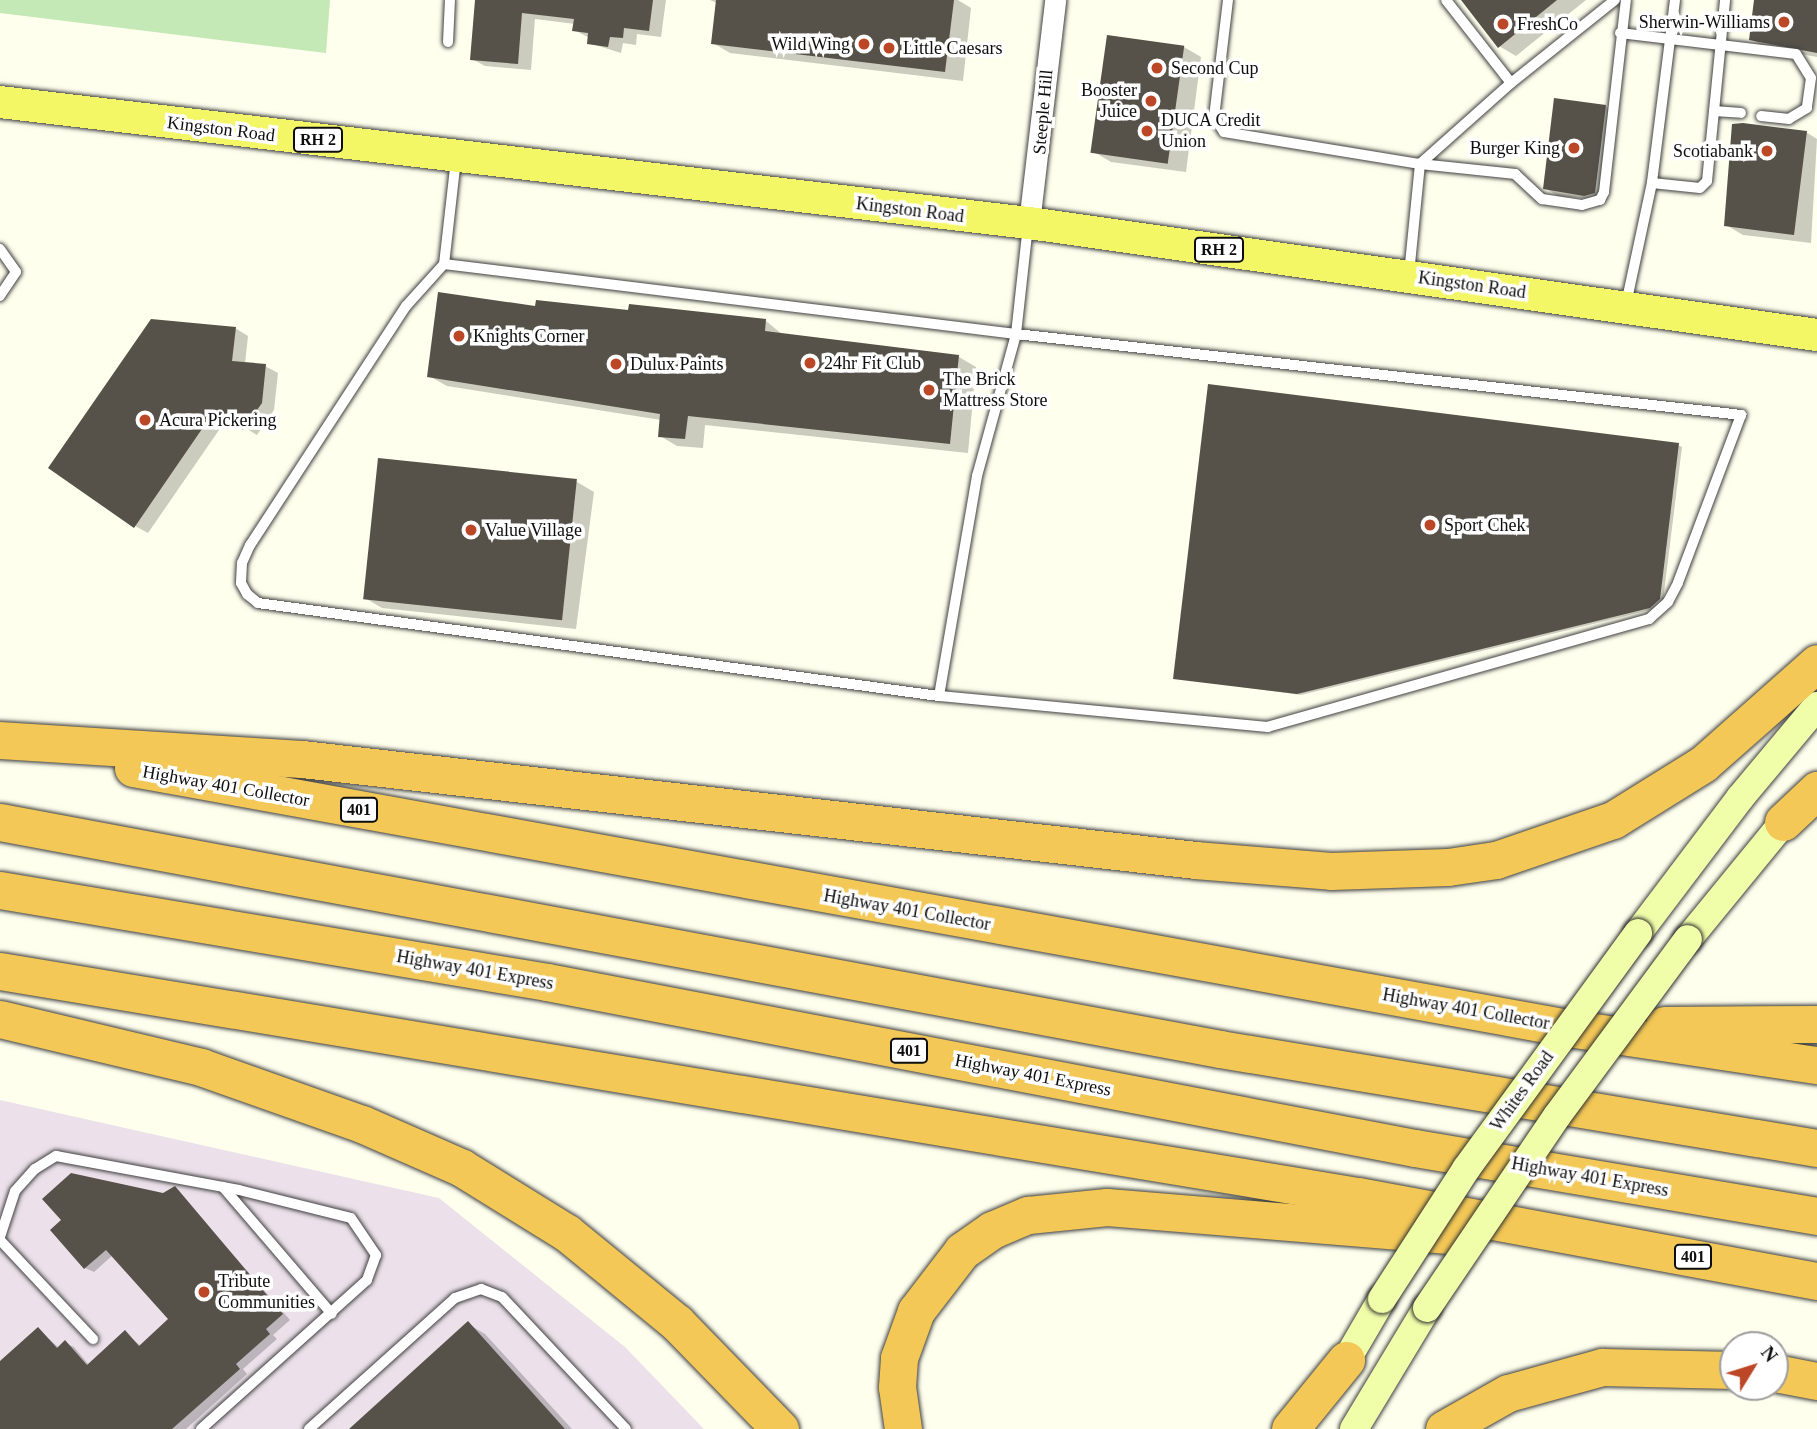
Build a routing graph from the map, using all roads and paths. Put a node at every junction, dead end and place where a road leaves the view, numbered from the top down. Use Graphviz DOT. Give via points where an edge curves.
graph roads {
  1 [pos="450,0"];
  2 [pos="1055,0"];
  3 [pos="1228,0"];
  4 [pos="1446,0"];
  5 [pos="1615,0"];
  6 [pos="1626,0"];
  7 [pos="1675,0"];
  8 [pos="1725,0"];
  9 [pos="1619,33"];
  10 [pos="1670,37"];
  11 [pos="448,42"];
  12 [pos="1720,43"];
  13 [pos="1511,83"];
  14 [pos="0,102"];
  15 [pos="1714,111"];
  16 [pos="1741,113"];
  17 [pos="1761,116"];
  18 [pos="457,156"];
  19 [pos="1420,164"];
  20 [pos="1651,183"];
  21 [pos="1029,223"];
  22 [pos="0,249"];
  23 [pos="444,264"];
  24 [pos="1409,277"];
  25 [pos="0,296"];
  26 [pos="1625,308"];
  27 [pos="1016,334"];
  28 [pos="1817,335"];
  29 [pos="1817,663"];
  30 [pos="939,696"];
  31 [pos="1817,706"];
  32 [pos="0,742"];
  33 [pos="1817,781"];
  34 [pos="1817,790"];
  35 [pos="0,822"];
  36 [pos="1783,822"];
  37 [pos="0,890"];
  38 [pos="0,971"];
  39 [pos="0,1019"];
  40 [pos="1817,1024"];
  41 [pos="1569,1028"];
  42 [pos="1817,1065"];
  43 [pos="1817,1148"];
  44 [pos="223,1187"];
  45 [pos="1817,1216"];
  46 [pos="1568,1234"];
  47 [pos="0,1239"];
  48 [pos="1817,1281"];
  49 [pos="332,1314"];
  50 [pos="93,1339"];
  51 [pos="1346,1360"];
  52 [pos="1719,1370"];
  53 [pos="1789,1376"];
  54 [pos="1817,1381"];
  55 [pos="201,1429"];
  56 [pos="309,1429"];
  57 [pos="626,1429"];
  58 [pos="780,1429"];
  59 [pos="902,1429"];
  60 [pos="1290,1429"];
  61 [pos="1307,1429"];
  62 [pos="1354,1429"];
  63 [pos="1444,1429"];
  1 -- 11 [label="lane"];
  2 -- 21 [label="street, Steeple Hill"];
  3 -- 19 [label="lane" via="1214,117 1224,132"];
  4 -- 13 [label="lane"];
  5 -- 13 [label="lane"];
  6 -- 9 [label="lane"];
  7 -- 10 [label="lane"];
  8 -- 12 [label="lane"];
  9 -- 10 [label="lane"];
  9 -- 19 [label="lane" via="1600,200 1582,205 1542,199 1515,174"];
  10 -- 12 [label="lane"];
  10 -- 20 [label="lane"];
  12 -- 15 [label="lane"];
  12 -- 17 [label="lane" via="1796,54 1808,68 1807,108 1789,119"];
  13 -- 19 [label="lane"];
  14 -- 18 [label="main road, Kingston Road / RH 2"];
  15 -- 16 [label="lane"];
  15 -- 20 [label="lane" via="1707,181 1700,188"];
  18 -- 21 [label="main road, Kingston Road / RH 2"];
  18 -- 23 [label="lane"];
  19 -- 24 [label="lane"];
  20 -- 26 [label="lane"];
  21 -- 24 [label="main road, Kingston Road / RH 2"];
  21 -- 27 [label="lane"];
  22 -- 25 [label="lane" via="16,272"];
  23 -- 27 [label="lane"];
  23 -- 30 [label="lane" via="406,306 250,545 242,563 241,583 247,594 258,603"];
  24 -- 26 [label="main road, Kingston Road / RH 2"];
  26 -- 28 [label="main road, Kingston Road / RH 2"];
  27 -- 30 [label="lane" via="977,476"];
  27 -- 30 [label="lane" via="1741,415 1678,583 1668,602 1649,619 1268,727"];
  29 -- 32 [label="highway" via="1703,764 1623,815 1564,840 1496,860 1448,867 1331,871 1195,860 302,759"];
  31 -- 51 [label="main road, Whites Road, bridge" via="1740,798 1466,1169"];
  32 -- 41 [label="highway, Highway 401 Collector / 401"];
  33 -- 36 [label="main road"];
  34 -- 36 [label="highway"];
  35 -- 43 [label="highway" via="1220,1049"];
  36 -- 62 [label="main road, bridge" via="1688,939 1557,1116 1427,1308"];
  37 -- 45 [label="highway, Highway 401 Express / 401" via="533,979 1401,1145"];
  38 -- 46 [label="highway, 401"];
  39 -- 58 [label="highway" via="201,1067 362,1124 462,1168 567,1233 667,1315"];
  40 -- 41 [label="highway" via="1778,1021"];
  41 -- 42 [label="highway, Highway 401 Collector / 401"];
  44 -- 47 [label="lane" via="56,1156 35,1168 15,1191"];
  44 -- 49 [label="lane"];
  44 -- 49 [label="lane" via="351,1217 376,1255 367,1280"];
  46 -- 48 [label="highway, 401"];
  46 -- 59 [label="highway" via="1494,1239 1107,1207 1028,1214 992,1230 962,1251 916,1311 899,1358"];
  47 -- 50 [label="lane"];
  49 -- 55 [label="lane"];
  51 -- 60 [label="highway"];
  51 -- 61 [label="main road, Whites Road"];
  52 -- 63 [label="highway" via="1602,1367 1508,1393"];
  53 -- 54 [label="highway"];
  56 -- 57 [label="lane" via="455,1298 481,1290 502,1297"];
}
